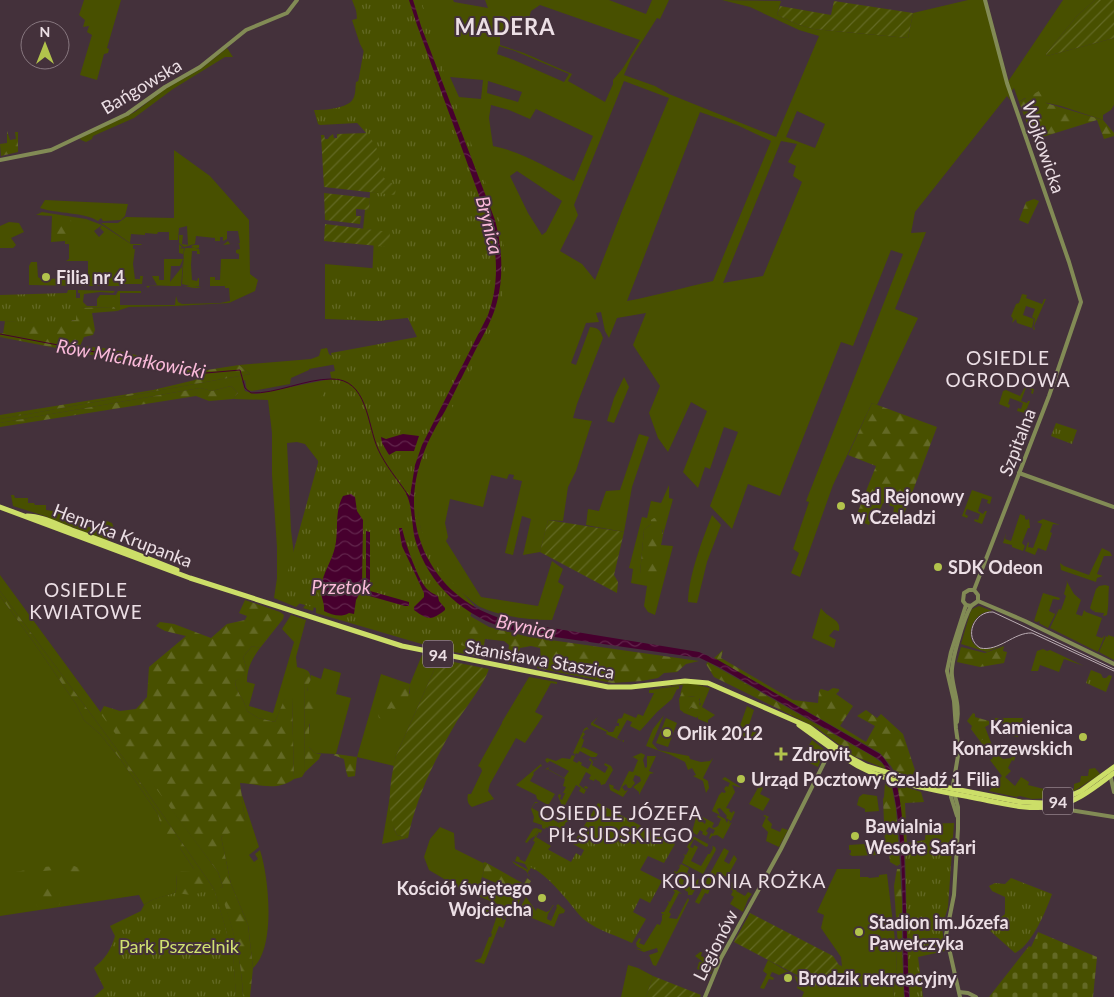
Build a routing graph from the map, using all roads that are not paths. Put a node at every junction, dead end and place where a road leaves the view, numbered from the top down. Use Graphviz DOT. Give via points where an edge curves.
graph roads {
  1 [pos="297,0"];
  2 [pos="985,0"];
  3 [pos="0,160"];
  4 [pos="1081,302"];
  5 [pos="1019,473"];
  6 [pos="0,507"];
  7 [pos="1114,507"];
  8 [pos="974,590"];
  9 [pos="978,601"];
  10 [pos="966,605"];
  11 [pos="971,606"];
  12 [pos="287,610"];
  13 [pos="1114,664"];
  14 [pos="956,702"];
  15 [pos="832,746"];
  16 [pos="1112,772"];
  17 [pos="952,791"];
  18 [pos="1114,792"];
  19 [pos="963,796"];
  20 [pos="1056,806"];
  21 [pos="958,807"];
  22 [pos="958,816"];
  23 [pos="1114,817"];
  24 [pos="960,995"];
  25 [pos="705,997"];
  26 [pos="976,997"];
  1 -- 3 [label="street, Bańgowska" via="287,13 246,30 200,66 127,114 51,150"];
  2 -- 4 [label="street, Wojkowicka" via="1007,83"];
  4 -- 5 [label="street, Szpitalna"];
  5 -- 7 [label="street"];
  5 -- 8 [label="street, Szpitalna"];
  6 -- 12 [label="main road, Henryka Krupanka / 94" via="33,516 151,559 211,585"];
  8 -- 9 [label="street"];
  8 -- 10 [label="street" via="963,595"];
  9 -- 11 [label="street"];
  9 -- 13 [label="street"];
  10 -- 11 [label="street"];
  10 -- 14 [label="street" via="947,667 948,681"];
  11 -- 14 [label="street" via="952,668"];
  12 -- 15 [label="main road, Stanisława Staszica / 94" via="413,649 608,688 702,681 786,717"];
  14 -- 17 [label="street" via="959,754"];
  15 -- 17 [label="main road, Stanisława Staszica / 94" via="857,766"];
  15 -- 25 [label="street, Legionów" via="782,849 721,958"];
  16 -- 17 [label="main road, Stanisława Staszica / 94" via="1076,794 1044,803"];
  16 -- 18 [label="street"];
  16 -- 20 [label="main road, Stanisława Staszica / 94" via="1084,794"];
  17 -- 19 [label="main road, Stanisława Staszica / 94"];
  17 -- 21 [label="street"];
  17 -- 22 [label="street"];
  19 -- 20 [label="main road, Stanisława Staszica / 94" via="1035,808"];
  19 -- 21 [label="street"];
  20 -- 23 [label="street"];
  21 -- 22 [label="street"];
  22 -- 24 [label="street" via="947,942"];
  24 -- 26 [label="street" via="969,993"];
}
